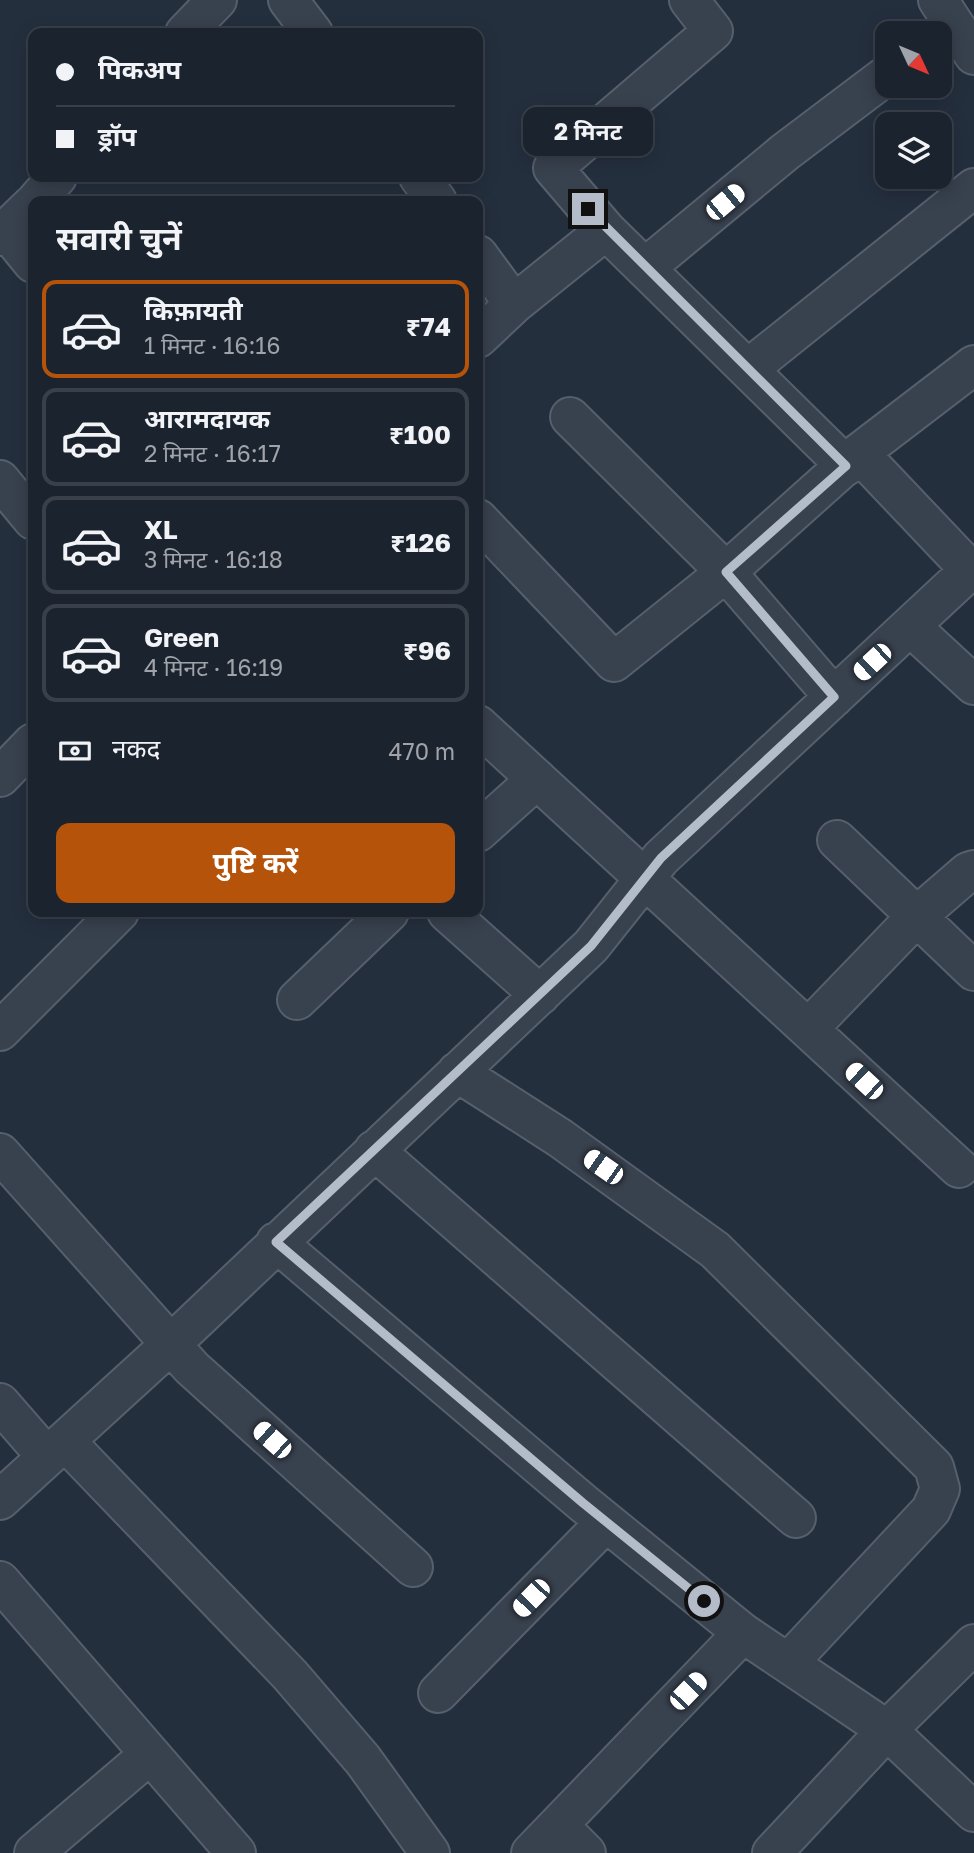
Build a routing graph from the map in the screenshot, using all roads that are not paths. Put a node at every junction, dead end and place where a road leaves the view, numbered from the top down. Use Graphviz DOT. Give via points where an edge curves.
graph roads {
  1 [pos="217,0"];
  2 [pos="288,0"];
  3 [pos="690,0"];
  4 [pos="190,28"];
  5 [pos="309,28"];
  6 [pos="875,84"];
  7 [pos="52,182"];
  8 [pos="423,182"];
  9 [pos="974,188"];
  10 [pos="40,196"];
  11 [pos="434,196"];
  12 [pos="28,208"];
  13 [pos="606,230"];
  14 [pos="3,233"];
  15 [pos="28,258"];
  16 [pos="483,263"];
  17 [pos="645,268"];
  18 [pos="514,304"];
  19 [pos="483,333"];
  20 [pos="974,365"];
  21 [pos="748,369"];
  22 [pos="570,417"];
  23 [pos="853,460"];
  24 [pos="0,480"];
  25 [pos="28,514"];
  26 [pos="483,524"];
  27 [pos="726,572"];
  28 [pos="972,572"];
  29 [pos="910,626"];
  30 [pos="974,685"];
  31 [pos="834,697"];
  32 [pos="483,730"];
  33 [pos="28,748"];
  34 [pos="0,777"];
  35 [pos="537,779"];
  36 [pos="483,828"];
  37 [pos="836,840"];
  38 [pos="974,870"];
  39 [pos="644,878"];
  40 [pos="917,916"];
  41 [pos="114,917"];
  42 [pos="384,917"];
  43 [pos="453,917"];
  44 [pos="974,971"];
  45 [pos="540,995"];
  46 [pos="298,1000"];
  47 [pos="808,1029"];
  48 [pos="0,1031"];
  49 [pos="457,1072"];
  50 [pos="374,1150"];
  51 [pos="0,1153"];
  52 [pos="959,1168"];
  53 [pos="276,1242"];
  54 [pos="171,1344"];
  55 [pos="0,1403"];
  56 [pos="56,1449"];
  57 [pos="0,1500"];
  58 [pos="796,1518"];
  59 [pos="606,1521"];
  60 [pos="413,1567"];
  61 [pos="0,1581"];
  62 [pos="743,1633"];
  63 [pos="974,1644"];
  64 [pos="788,1663"];
  65 [pos="438,1693"];
  66 [pos="887,1730"];
  67 [pos="149,1755"];
  68 [pos="974,1812"];
  69 [pos="558,1825"];
  70 [pos="34,1853"];
  71 [pos="236,1853"];
  72 [pos="430,1853"];
  73 [pos="531,1853"];
  74 [pos="586,1853"];
  75 [pos="772,1853"];
  1 -- 4 [label="street"];
  2 -- 5 [label="street"];
  3 -- 13 [label="street" via="713,31 553,168"];
  6 -- 17 [label="street"];
  7 -- 10 [label="street"];
  8 -- 11 [label="street"];
  9 -- 21 [label="street"];
  12 -- 14 [label="street"];
  13 -- 17 [label="street"];
  13 -- 18 [label="street"];
  14 -- 15 [label="street"];
  16 -- 18 [label="street"];
  17 -- 21 [label="street"];
  18 -- 19 [label="street"];
  20 -- 23 [label="street"];
  21 -- 23 [label="street"];
  22 -- 27 [label="street"];
  23 -- 27 [label="street"];
  23 -- 28 [label="street"];
  24 -- 25 [label="street"];
  26 -- 27 [label="street" via="614,662"];
  27 -- 31 [label="street"];
  28 -- 29 [label="street"];
  29 -- 30 [label="street"];
  29 -- 31 [label="street"];
  31 -- 39 [label="street"];
  32 -- 35 [label="street"];
  33 -- 34 [label="street"];
  35 -- 36 [label="street"];
  35 -- 39 [label="street"];
  37 -- 40 [label="street"];
  38 -- 40 [label="street"];
  39 -- 45 [label="street" via="591,946"];
  39 -- 47 [label="street"];
  40 -- 44 [label="street"];
  40 -- 47 [label="street"];
  41 -- 48 [label="street"];
  42 -- 46 [label="street"];
  43 -- 45 [label="street"];
  45 -- 49 [label="street"];
  47 -- 52 [label="street"];
  49 -- 50 [label="street"];
  49 -- 64 [label="street" via="582,1152 715,1250 934,1467 940,1489 932,1510"];
  50 -- 53 [label="street"];
  50 -- 58 [label="street"];
  51 -- 54 [label="street"];
  53 -- 54 [label="street"];
  53 -- 59 [label="street"];
  54 -- 56 [label="street"];
  54 -- 60 [label="street"];
  55 -- 56 [label="street"];
  56 -- 57 [label="street"];
  56 -- 72 [label="street" via="290,1675 363,1760"];
  59 -- 62 [label="street"];
  59 -- 65 [label="street"];
  61 -- 67 [label="street"];
  62 -- 64 [label="street"];
  62 -- 69 [label="street"];
  63 -- 66 [label="street"];
  64 -- 66 [label="street"];
  66 -- 68 [label="street"];
  66 -- 75 [label="street"];
  67 -- 70 [label="street"];
  67 -- 71 [label="street"];
  69 -- 73 [label="street"];
  69 -- 74 [label="street"];
}
